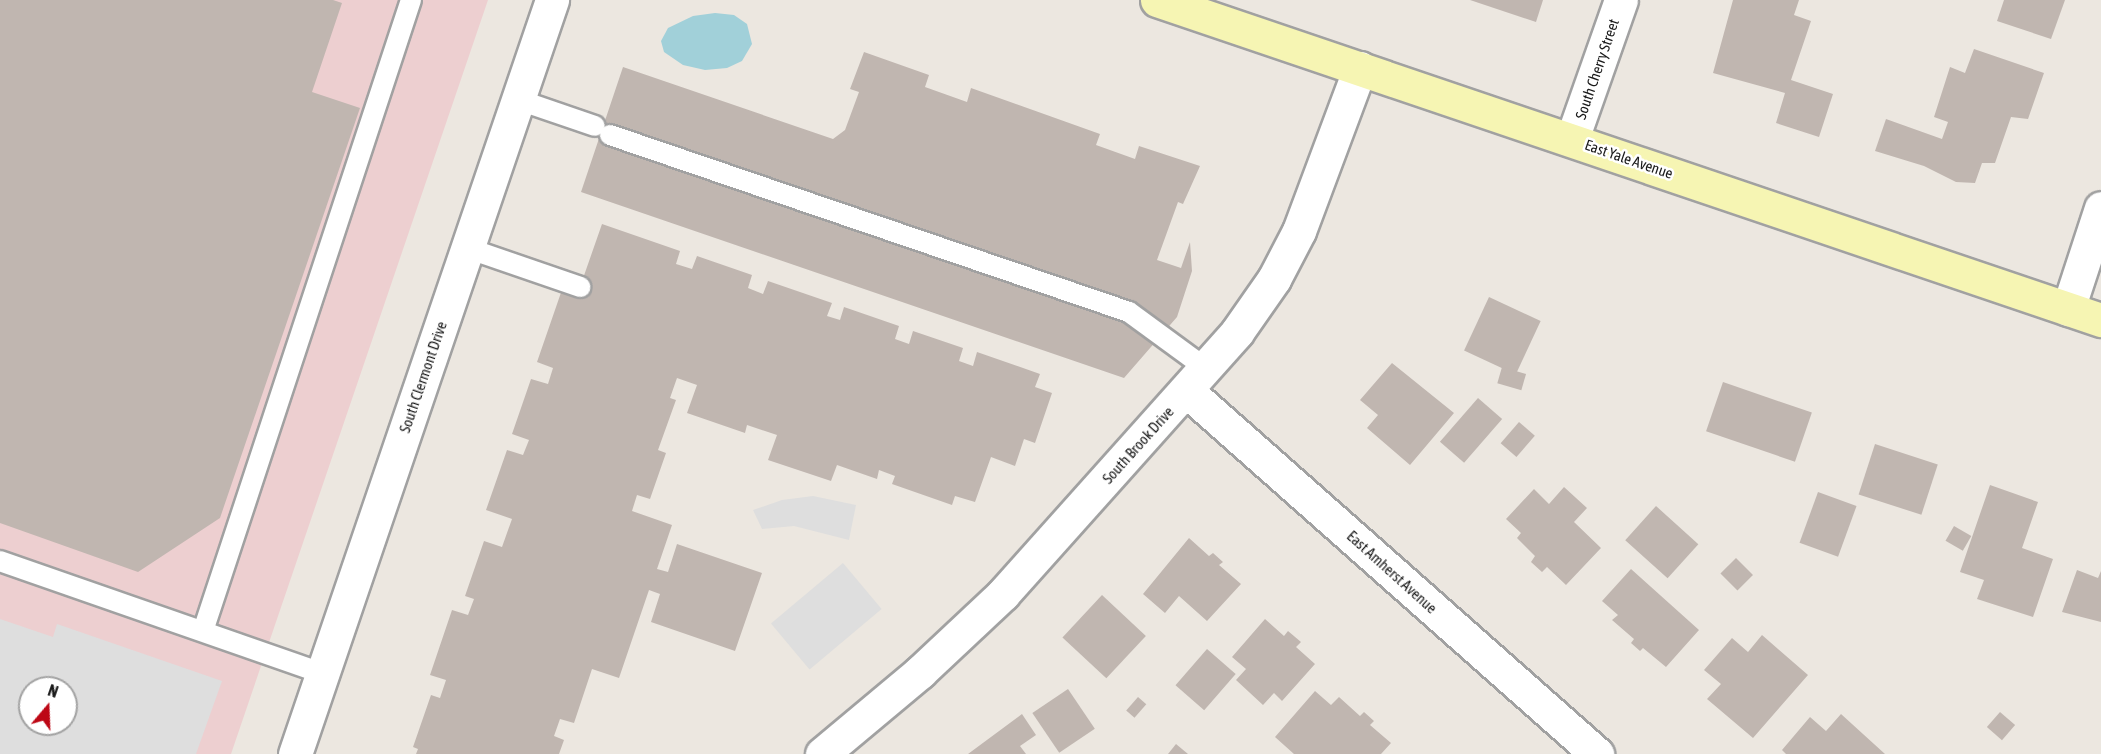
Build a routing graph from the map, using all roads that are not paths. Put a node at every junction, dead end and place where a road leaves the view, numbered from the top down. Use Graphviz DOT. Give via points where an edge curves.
graph roads {
  1 [pos="411,0"];
  2 [pos="552,0"];
  3 [pos="1157,0"];
  4 [pos="1621,0"];
  5 [pos="1360,68"];
  6 [pos="519,100"];
  7 [pos="1572,139"];
  8 [pos="2101,208"];
  9 [pos="467,248"];
  10 [pos="580,287"];
  11 [pos="2068,309"];
  12 [pos="2101,320"];
  13 [pos="1197,380"];
  14 [pos="0,561"];
  15 [pos="203,631"];
  16 [pos="322,673"];
  17 [pos="294,754"];
  18 [pos="822,754"];
  19 [pos="1597,754"];
  1 -- 15 [label="lane"];
  2 -- 6 [label="street, South Clermont Drive"];
  3 -- 5 [label="main road, East Yale Avenue"];
  4 -- 7 [label="street, South Cherry Street"];
  5 -- 7 [label="main road, East Yale Avenue"];
  5 -- 13 [label="street, South Brook Drive" via="1321,180 1288,256 1246,320"];
  6 -- 9 [label="street, South Clermont Drive"];
  6 -- 13 [label="lane" via="1129,312"];
  7 -- 11 [label="main road, East Yale Avenue"];
  8 -- 11 [label="street"];
  9 -- 10 [label="lane"];
  9 -- 16 [label="street, South Clermont Drive"];
  11 -- 12 [label="main road, East Yale Avenue"];
  13 -- 18 [label="street, South Brook Drive" via="1003,594 920,672"];
  13 -- 19 [label="street, East Amherst Avenue"];
  14 -- 15 [label="lane"];
  15 -- 16 [label="lane"];
  16 -- 17 [label="street, South Clermont Drive"];
}
